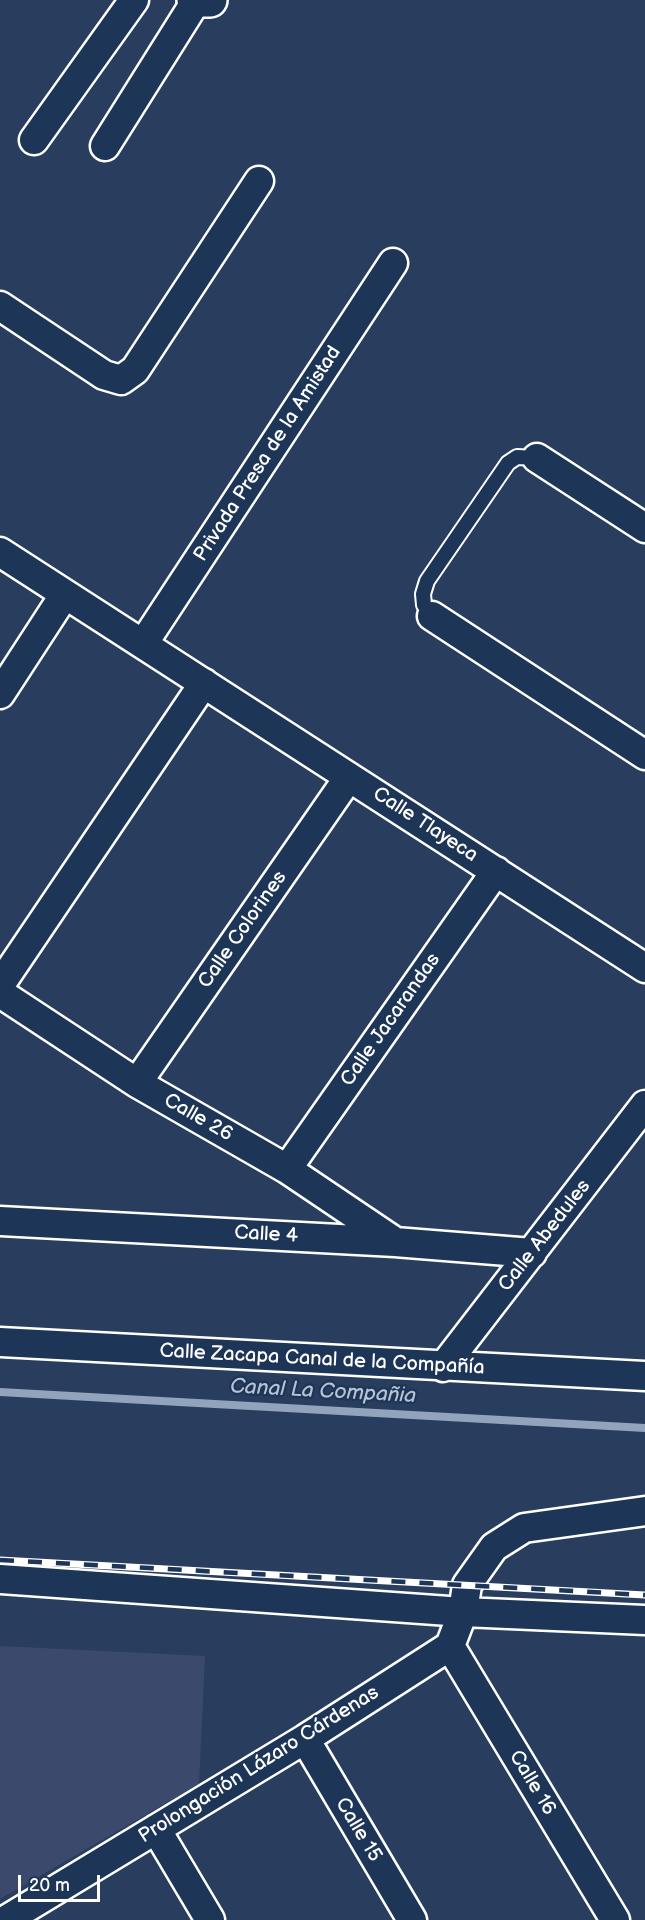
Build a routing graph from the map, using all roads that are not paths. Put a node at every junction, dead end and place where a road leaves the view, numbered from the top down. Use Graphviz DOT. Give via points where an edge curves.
graph roads {
  1 [pos="134,0"];
  2 [pos="200,0"];
  3 [pos="34,140"];
  4 [pos="105,146"];
  5 [pos="259,182"];
  6 [pos="393,264"];
  7 [pos="0,306"];
  8 [pos="537,458"];
  9 [pos="645,528"];
  10 [pos="0,552"];
  11 [pos="65,594"];
  12 [pos="432,616"];
  13 [pos="143,644"];
  14 [pos="204,683"];
  15 [pos="0,694"];
  16 [pos="645,755"];
  17 [pos="350,777"];
  18 [pos="496,871"];
  19 [pos="645,968"];
  20 [pos="0,985"];
  21 [pos="0,993"];
  22 [pos="137,1083"];
  23 [pos="645,1105"];
  24 [pos="287,1169"];
  25 [pos="0,1221"];
  26 [pos="395,1242"];
  27 [pos="532,1253"];
  28 [pos="0,1342"];
  29 [pos="443,1367"];
  30 [pos="645,1376"];
  31 [pos="645,1511"];
  32 [pos="0,1579"];
  33 [pos="463,1612"];
  34 [pos="645,1620"];
  35 [pos="450,1646"];
  36 [pos="305,1739"];
  37 [pos="156,1829"];
  38 [pos="8,1919"];
  39 [pos="210,1920"];
  40 [pos="412,1920"];
  41 [pos="615,1920"];
  1 -- 3 [label="street"];
  2 -- 4 [label="street"];
  5 -- 7 [label="street" via="135,370 121,380 104,375"];
  6 -- 13 [label="street, Privada Presa de la Amistad"];
  8 -- 9 [label="street"];
  8 -- 12 [label="lane" via="517,457 508,463 427,581 424,604"];
  10 -- 11 [label="street, Calle Tlayeca"];
  11 -- 13 [label="street, Calle Tlayeca"];
  11 -- 15 [label="street"];
  12 -- 16 [label="street"];
  13 -- 14 [label="street, Calle Tlayeca"];
  14 -- 17 [label="street, Calle Tlayeca"];
  14 -- 20 [label="street"];
  17 -- 18 [label="street, Calle Tlayeca"];
  17 -- 22 [label="street, Calle Colorines"];
  18 -- 19 [label="street, Calle Tlayeca"];
  18 -- 24 [label="street, Calle Jacarandas"];
  21 -- 22 [label="street, Calle 26"];
  22 -- 24 [label="street, Calle 26"];
  23 -- 27 [label="street, Calle Abedules"];
  24 -- 26 [label="street, Calle 26"];
  25 -- 26 [label="street, Calle 4"];
  26 -- 27 [label="street, Calle 4"];
  27 -- 29 [label="street, Calle Abedules"];
  28 -- 29 [label="street, Calle Zacapa Canal de la Compañía"];
  29 -- 30 [label="street, Calle Zacapa Canal de la Compañía"];
  31 -- 33 [label="street" via="524,1528 494,1547 467,1585"];
  32 -- 33 [label="street"];
  33 -- 34 [label="street"];
  33 -- 35 [label="street"];
  35 -- 36 [label="street, Prolongación Lázaro Cárdenas"];
  35 -- 41 [label="street, Calle 16"];
  36 -- 37 [label="street, Prolongación Lázaro Cárdenas"];
  36 -- 40 [label="street, Calle 15"];
  37 -- 38 [label="street, Prolongación Lázaro Cárdenas"];
  37 -- 39 [label="street"];
}
